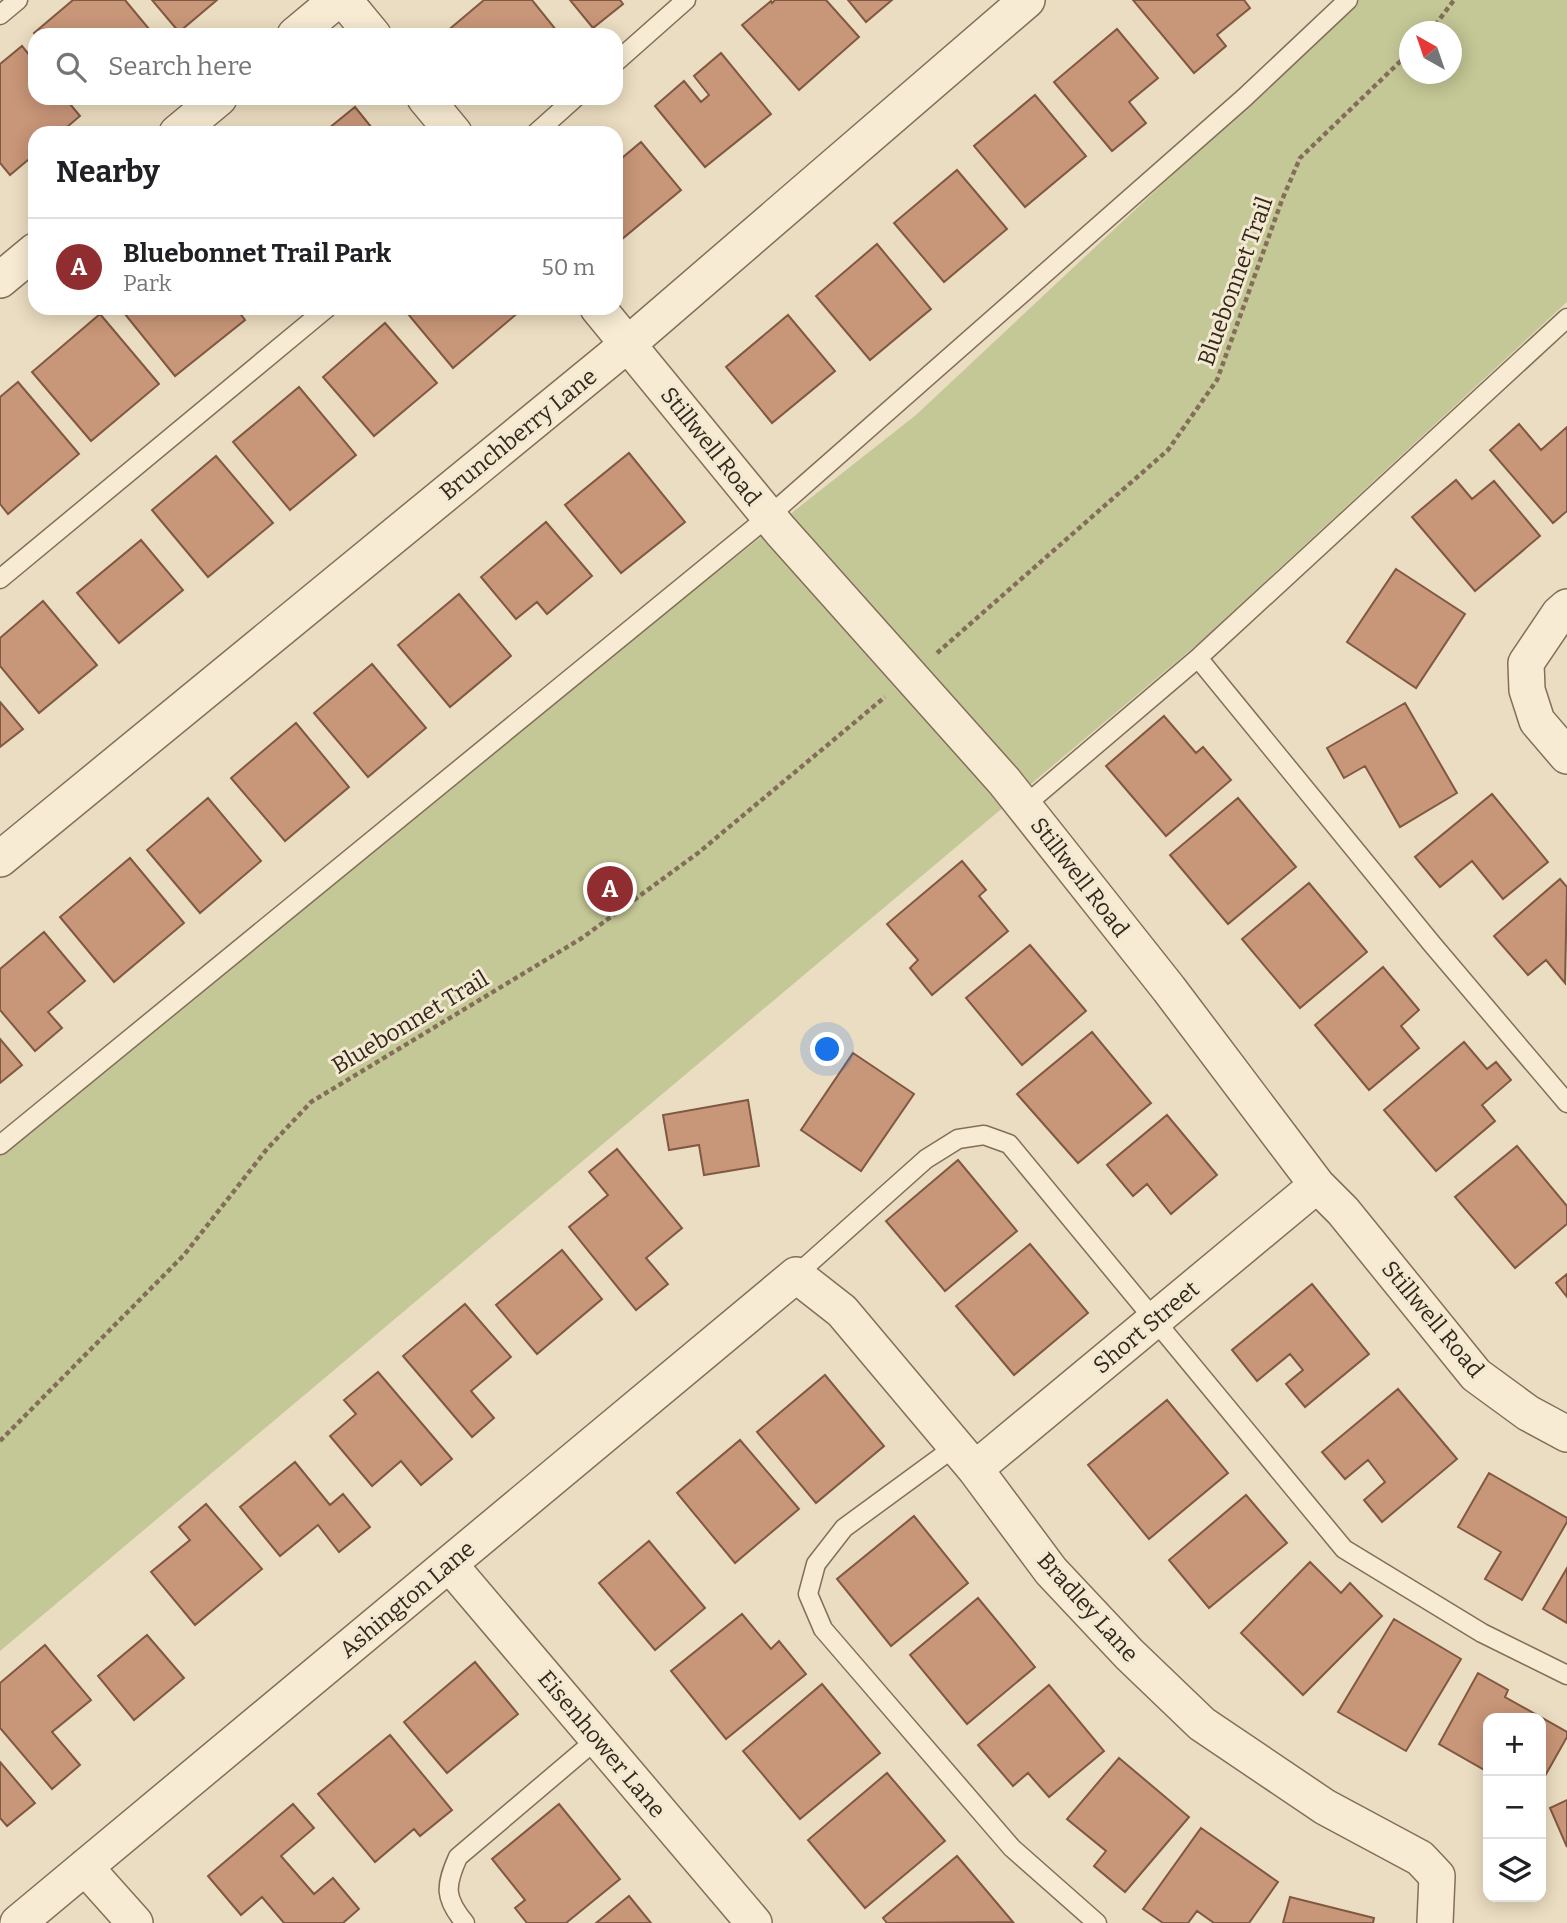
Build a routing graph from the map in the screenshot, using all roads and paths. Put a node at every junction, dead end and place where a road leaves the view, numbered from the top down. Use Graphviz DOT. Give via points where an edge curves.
graph roads {
  1 [pos="18,0"];
  2 [pos="337,0"];
  3 [pos="344,0"];
  4 [pos="686,0"];
  5 [pos="1027,0"];
  6 [pos="1348,0"];
  7 [pos="1454,0"];
  8 [pos="0,15"];
  9 [pos="1438,21"];
  10 [pos="303,28"];
  11 [pos="367,28"];
  12 [pos="623,56"];
  13 [pos="1399,62"];
  14 [pos="211,105"];
  15 [pos="431,105"];
  16 [pos="567,105"];
  17 [pos="185,126"];
  18 [pos="448,126"];
  19 [pos="544,126"];
  20 [pos="28,257"];
  21 [pos="0,280"];
  22 [pos="319,315"];
  23 [pos="604,315"];
  24 [pos="1567,318"];
  25 [pos="628,344"];
  26 [pos="769,516"];
  27 [pos="0,579"];
  28 [pos="1567,607"];
  29 [pos="932,658"];
  30 [pos="1198,658"];
  31 [pos="892,691"];
  32 [pos="1567,756"];
  33 [pos="1024,806"];
  34 [pos="0,859"];
  35 [pos="1567,1103"];
  36 [pos="0,1145"];
  37 [pos="1317,1185"];
  38 [pos="796,1275"];
  39 [pos="1154,1321"];
  40 [pos="1567,1434"];
  41 [pos="0,1441"];
  42 [pos="965,1458"];
  43 [pos="449,1564"];
  44 [pos="1567,1675"];
  45 [pos="597,1738"];
  46 [pos="85,1867"];
  47 [pos="18,1923"];
  48 [pos="135,1923"];
  49 [pos="465,1923"];
  50 [pos="754,1923"];
  51 [pos="1097,1923"];
  52 [pos="1435,1923"];
  1 -- 8 [label="lane"];
  2 -- 10 [label="street"];
  3 -- 11 [label="street"];
  4 -- 12 [label="lane"];
  5 -- 25 [label="street, Brunchberry Lane"];
  6 -- 26 [label="lane" via="1244,98"];
  7 -- 9 [label="path"];
  13 -- 29 [label="path, Bluebonnet Trail" via="1300,158 1217,380 1168,450"];
  14 -- 17 [label="street"];
  15 -- 18 [label="street"];
  16 -- 19 [label="lane"];
  20 -- 21 [label="street"];
  22 -- 27 [label="lane"];
  23 -- 25 [label="street, Stillwell Road"];
  24 -- 30 [label="lane"];
  25 -- 26 [label="street, Stillwell Road"];
  25 -- 34 [label="street, Brunchberry Lane"];
  26 -- 33 [label="street, Stillwell Road"];
  26 -- 36 [label="lane"];
  28 -- 32 [label="street" via="1526,663 1527,690 1537,721"];
  30 -- 33 [label="lane"];
  30 -- 35 [label="lane"];
  31 -- 41 [label="path, Bluebonnet Trail" via="698,853 582,938 311,1102 267,1149 184,1255"];
  33 -- 37 [label="street, Stillwell Road"];
  37 -- 39 [label="street, Short Street"];
  37 -- 40 [label="street, Stillwell Road" via="1476,1375 1528,1413"];
  38 -- 39 [label="lane" via="926,1159 958,1139 984,1135 1009,1144"];
  38 -- 42 [label="street, Bradley Lane" via="842,1311"];
  38 -- 43 [label="street, Ashington Lane"];
  39 -- 42 [label="street, Short Street"];
  39 -- 44 [label="lane" via="1344,1549 1482,1633"];
  42 -- 51 [label="lane" via="844,1528 816,1564 808,1594 823,1629 1003,1838"];
  42 -- 52 [label="street, Bradley Lane" via="1051,1571 1202,1724 1325,1807 1420,1858 1437,1876"];
  43 -- 45 [label="street, Eisenhower Lane"];
  43 -- 46 [label="street, Ashington Lane"];
  45 -- 49 [label="lane" via="458,1857 448,1880 452,1908"];
  45 -- 50 [label="street, Eisenhower Lane"];
  46 -- 47 [label="street, Ashington Lane"];
  46 -- 48 [label="street"];
}
